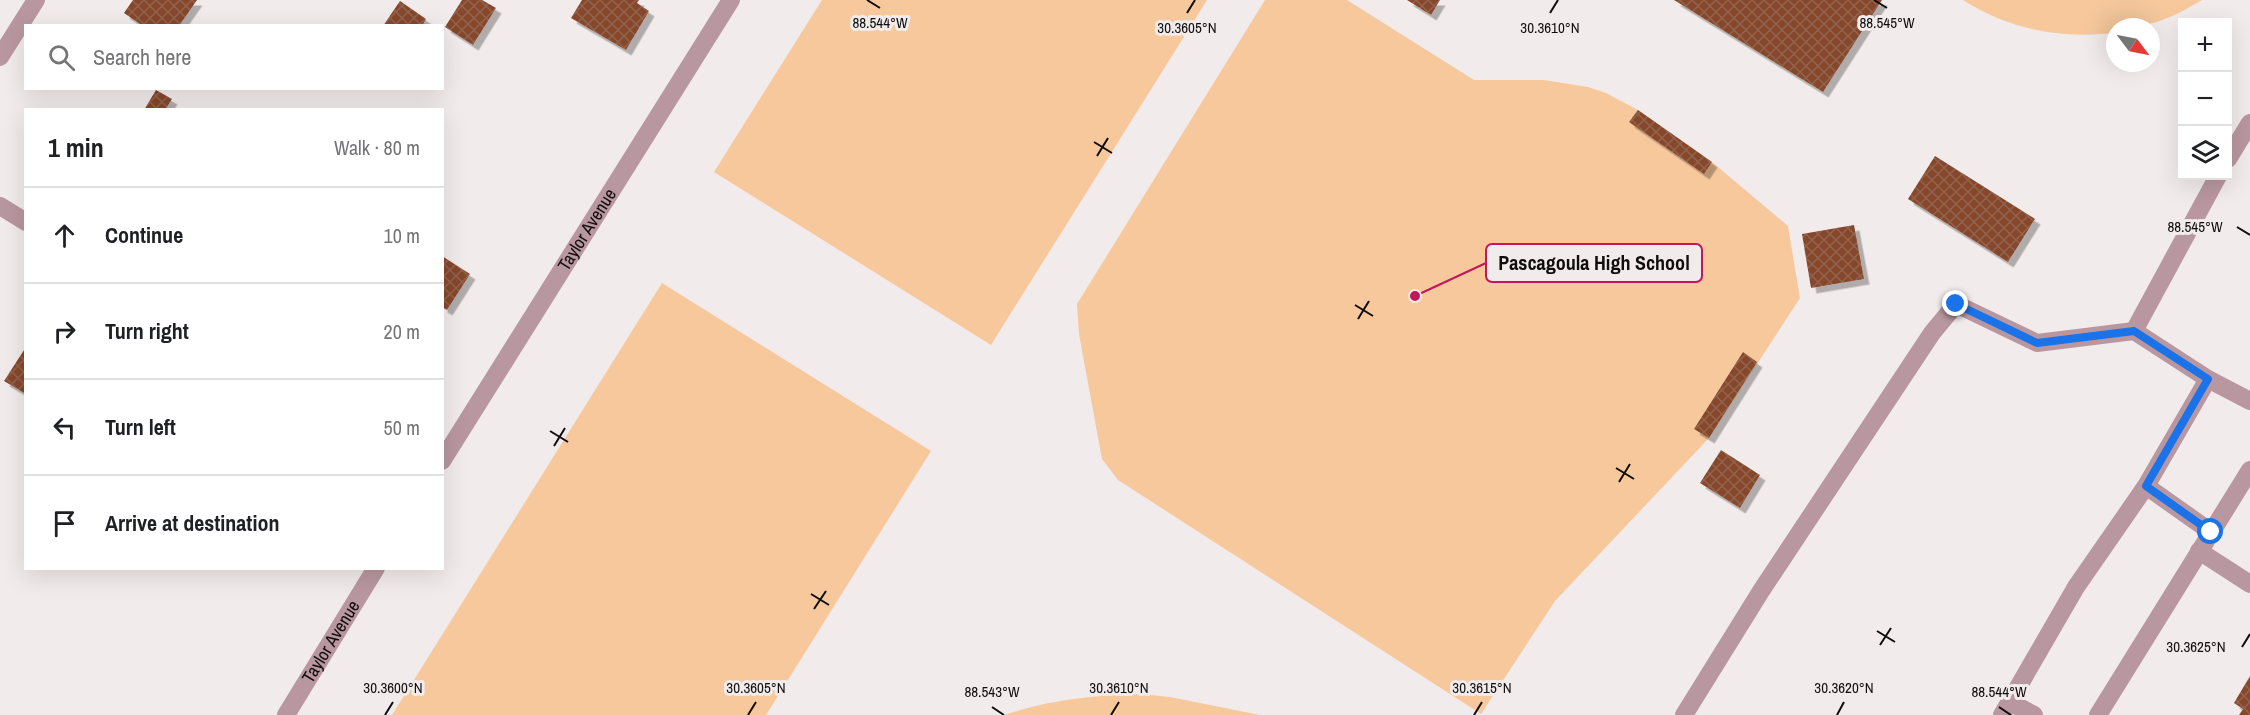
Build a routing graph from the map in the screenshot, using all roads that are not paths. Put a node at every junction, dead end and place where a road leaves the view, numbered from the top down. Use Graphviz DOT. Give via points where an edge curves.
graph roads {
  1 [pos="36,0"];
  2 [pos="731,0"];
  3 [pos="0,57"];
  4 [pos="2250,123"];
  5 [pos="2232,152"];
  6 [pos="2216,180"];
  7 [pos="0,206"];
  8 [pos="24,221"];
  9 [pos="2134,331"];
  10 [pos="2208,379"];
  11 [pos="2250,400"];
  12 [pos="444,458"];
  13 [pos="2250,470"];
  14 [pos="2146,486"];
  15 [pos="2211,532"];
  16 [pos="2199,551"];
  17 [pos="375,570"];
  18 [pos="2250,584"];
  19 [pos="2006,708"];
  20 [pos="286,715"];
  21 [pos="1684,715"];
  22 [pos="2034,715"];
  23 [pos="2098,715"];
  1 -- 3 [label="street"];
  2 -- 12 [label="street, Taylor Avenue"];
  4 -- 5 [label="street"];
  6 -- 9 [label="street"];
  7 -- 8 [label="street"];
  9 -- 10 [label="street"];
  9 -- 21 [label="street" via="2037,343 1956,304 1761,591"];
  10 -- 11 [label="street"];
  10 -- 14 [label="street"];
  13 -- 15 [label="street"];
  14 -- 15 [label="street"];
  14 -- 19 [label="street" via="2076,587"];
  15 -- 16 [label="street"];
  16 -- 18 [label="street"];
  16 -- 23 [label="street"];
  17 -- 20 [label="street, Taylor Avenue"];
  19 -- 22 [label="street"];
}
